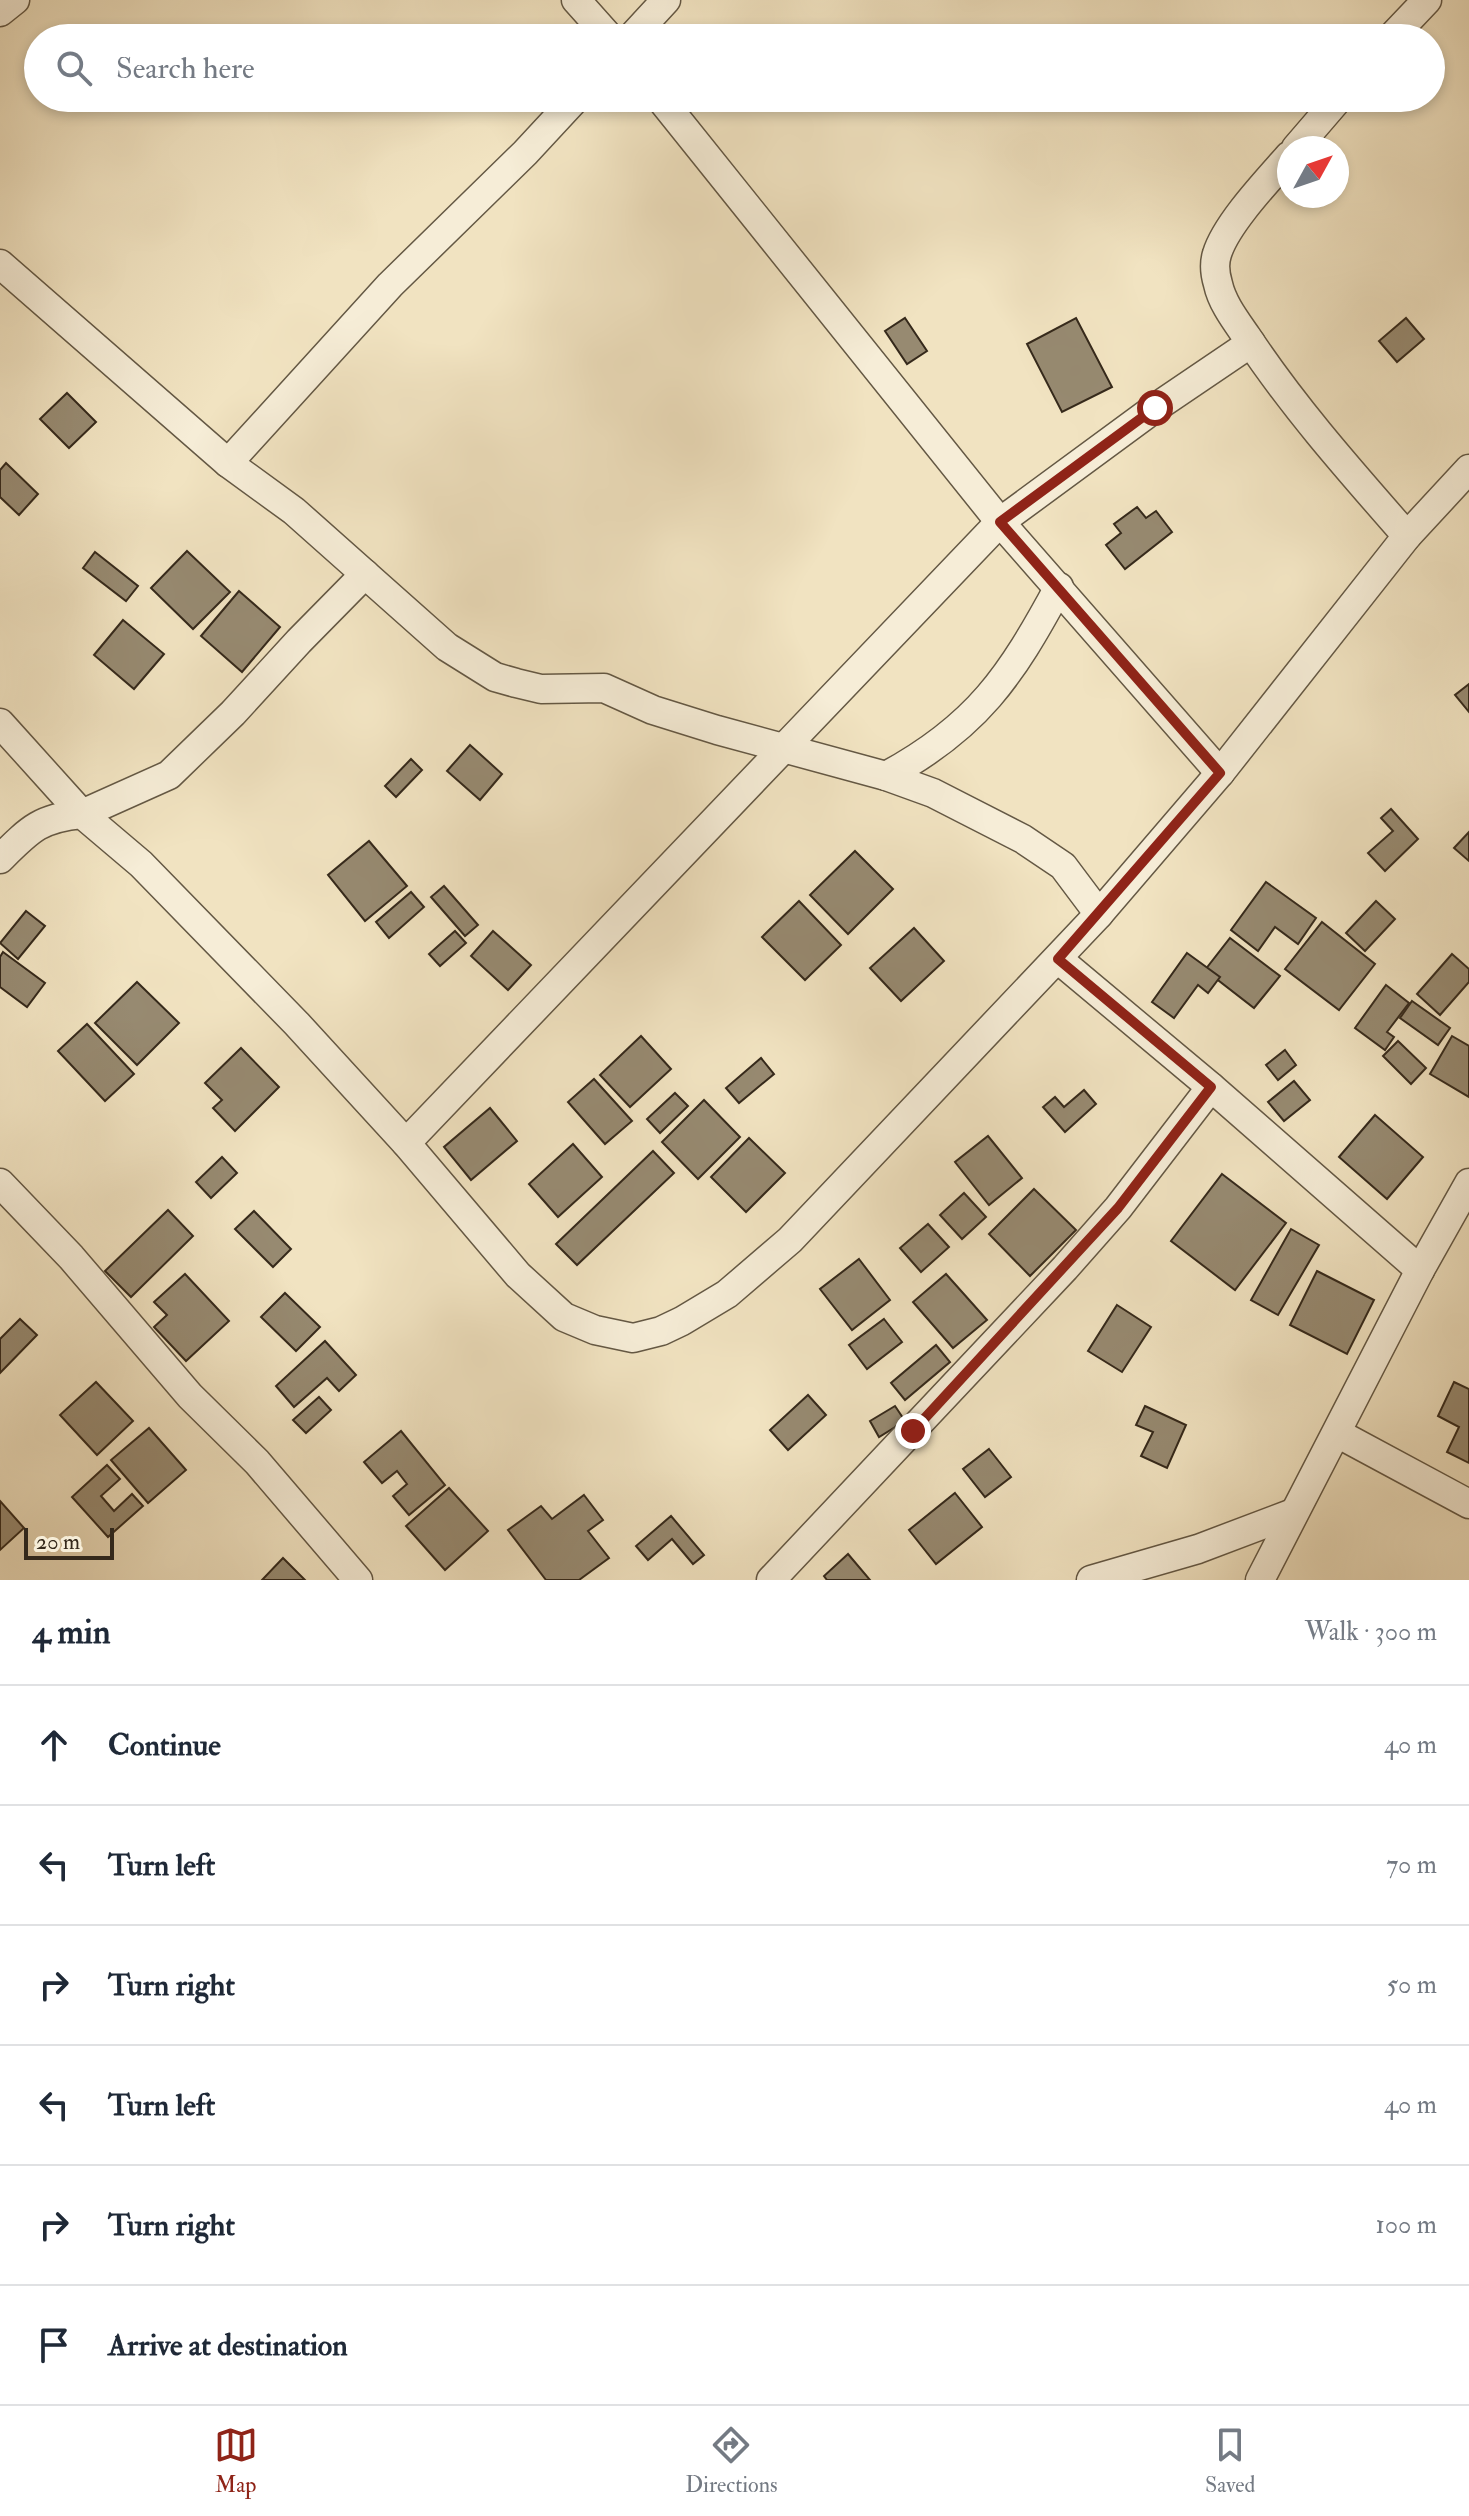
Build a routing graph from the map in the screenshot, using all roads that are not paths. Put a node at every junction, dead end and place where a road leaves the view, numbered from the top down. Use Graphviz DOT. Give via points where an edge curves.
graph roads {
  1 [pos="15,0"];
  2 [pos="576,0"];
  3 [pos="666,0"];
  4 [pos="1427,0"];
  5 [pos="0,12"];
  6 [pos="597,24"];
  7 [pos="644,24"];
  8 [pos="1404,24"];
  9 [pos="563,112"];
  10 [pos="671,112"];
  11 [pos="1327,112"];
  12 [pos="1306,136"];
  13 [pos="1277,170"];
  14 [pos="0,264"];
  15 [pos="1251,343"];
  16 [pos="228,463"];
  17 [pos="1469,469"];
  18 [pos="1000,522"];
  19 [pos="1407,536"];
  20 [pos="365,574"];
  21 [pos="1059,587"];
  22 [pos="0,723"];
  23 [pos="784,748"];
  24 [pos="1220,773"];
  25 [pos="886,776"];
  26 [pos="82,814"];
  27 [pos="0,859"];
  28 [pos="1099,914"];
  29 [pos="1058,959"];
  30 [pos="1211,1087"];
  31 [pos="406,1143"];
  32 [pos="0,1183"];
  33 [pos="1469,1183"];
  34 [pos="1420,1270"];
  35 [pos="1337,1433"];
  36 [pos="1469,1504"];
  37 [pos="1293,1513"];
  38 [pos="358,1580"];
  39 [pos="771,1580"];
  40 [pos="1091,1580"];
  41 [pos="1260,1580"];
  1 -- 5 [label="street"];
  2 -- 6 [label="street"];
  3 -- 7 [label="street"];
  4 -- 8 [label="street"];
  9 -- 16 [label="street" via="390,285"];
  10 -- 18 [label="street"];
  11 -- 12 [label="street"];
  13 -- 15 [label="street" via="1217,253 1215,264 1218,286"];
  14 -- 16 [label="street"];
  15 -- 18 [label="street"];
  15 -- 19 [label="street" via="1315,429"];
  16 -- 20 [label="street" via="294,511"];
  17 -- 19 [label="street"];
  18 -- 21 [label="street"];
  18 -- 23 [label="street"];
  19 -- 24 [label="street"];
  20 -- 23 [label="street" via="447,647 495,677 541,689 604,688 653,710"];
  20 -- 26 [label="street" via="169,775"];
  21 -- 24 [label="street"];
  21 -- 25 [label="street" via="1025,651 985,703 919,758"];
  22 -- 26 [label="street"];
  23 -- 25 [label="street"];
  23 -- 31 [label="street"];
  24 -- 28 [label="street"];
  25 -- 28 [label="street" via="933,793 1023,839 1063,866"];
  26 -- 27 [label="street" via="53,817 25,833"];
  26 -- 31 [label="street" via="141,864"];
  28 -- 29 [label="street"];
  29 -- 30 [label="street"];
  29 -- 31 [label="street" via="790,1240 727,1294 661,1331 633,1338 564,1317 518,1275"];
  30 -- 34 [label="street"];
  30 -- 39 [label="street" via="1083,1248"];
  32 -- 38 [label="street" via="190,1396 257,1462"];
  33 -- 34 [label="street"];
  34 -- 35 [label="street"];
  35 -- 36 [label="street"];
  35 -- 37 [label="street"];
  37 -- 40 [label="street" via="1198,1549"];
  37 -- 41 [label="street"];
}
